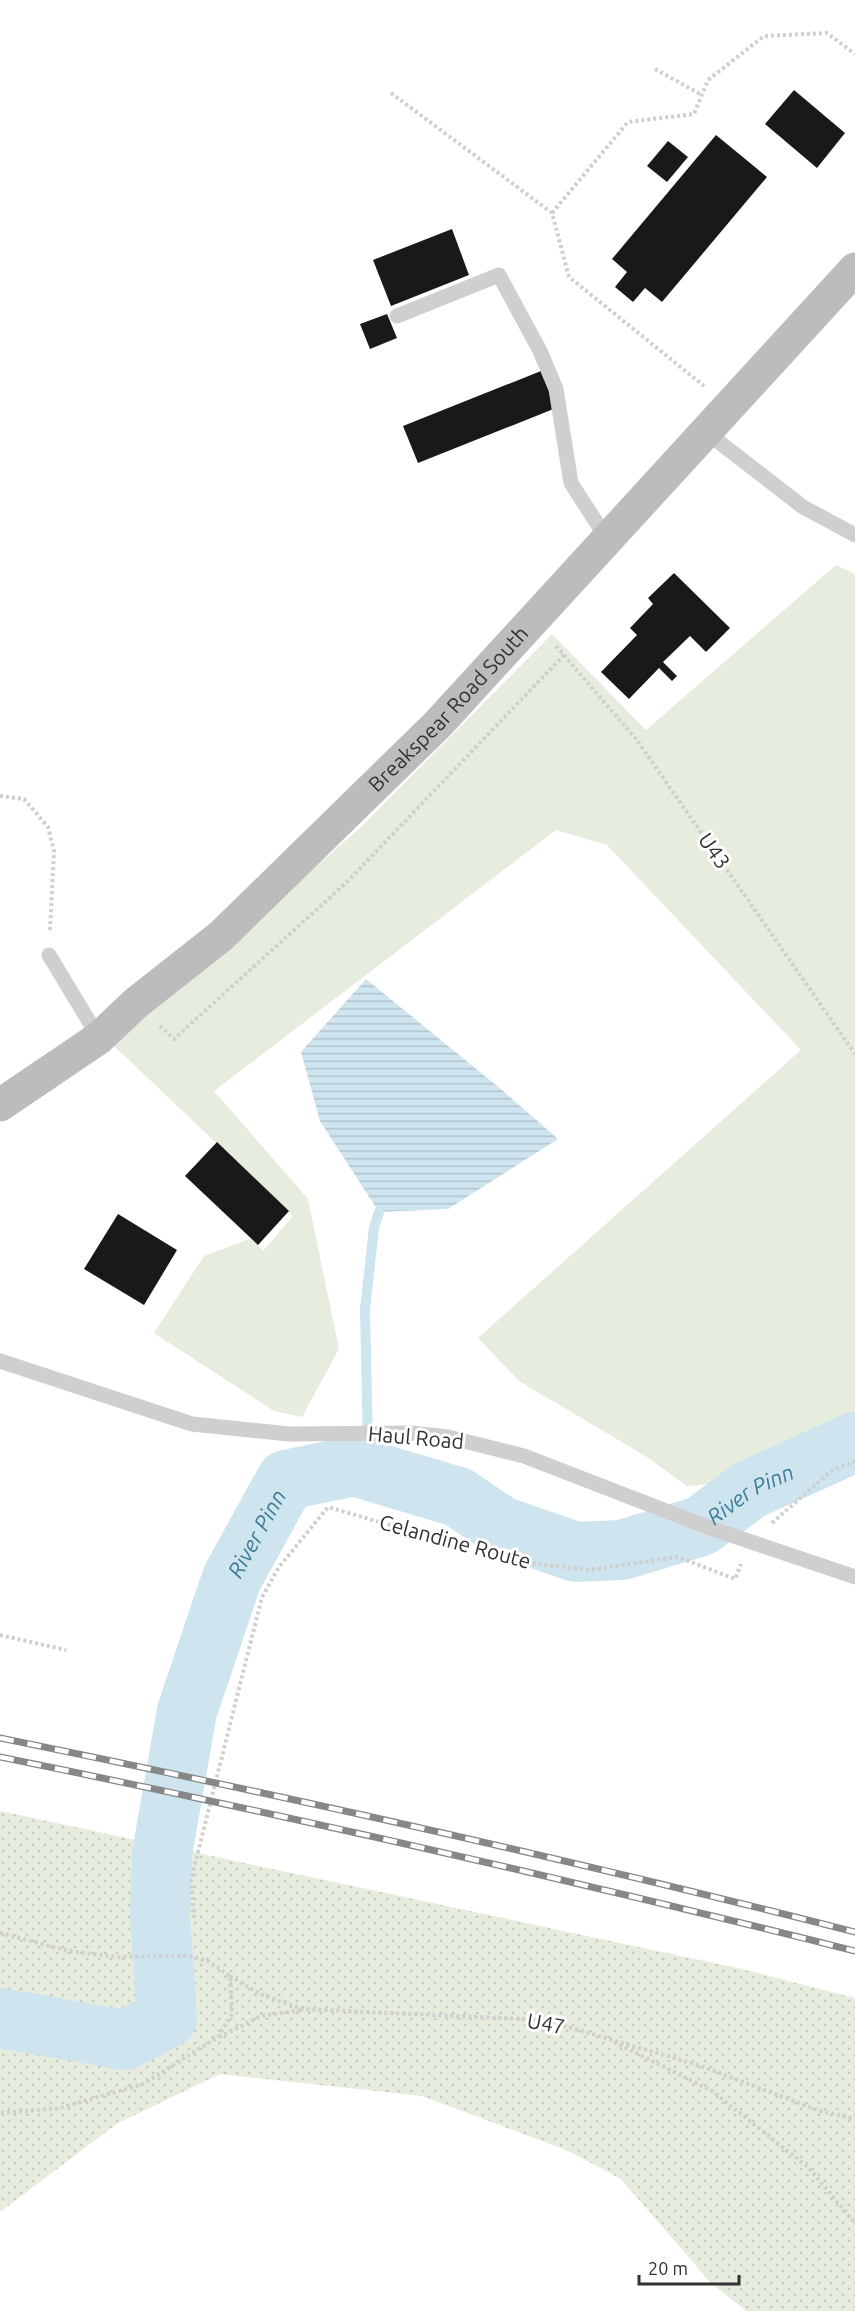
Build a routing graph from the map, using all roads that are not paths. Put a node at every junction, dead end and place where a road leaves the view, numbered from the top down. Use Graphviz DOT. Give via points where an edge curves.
graph roads {
  1 [pos="855,269"];
  2 [pos="398,316"];
  3 [pos="706,432"];
  4 [pos="855,535"];
  5 [pos="607,539"];
  6 [pos="48,955"];
  7 [pos="99,1038"];
  8 [pos="0,1106"];
  9 [pos="0,1360"];
  10 [pos="855,1577"];
  1 -- 3 [label="street, Breakspear Road South"];
  2 -- 5 [label="lane" via="499,275 556,389 572,483"];
  3 -- 4 [label="lane" via="803,507"];
  3 -- 5 [label="street, Breakspear Road South"];
  5 -- 7 [label="street, Breakspear Road South" via="438,724 221,936 136,1003"];
  6 -- 7 [label="lane"];
  7 -- 8 [label="street, Breakspear Road South"];
  9 -- 10 [label="lane, Haul Road" via="192,1424 289,1434 411,1433 448,1437 524,1456 710,1528"];
}
